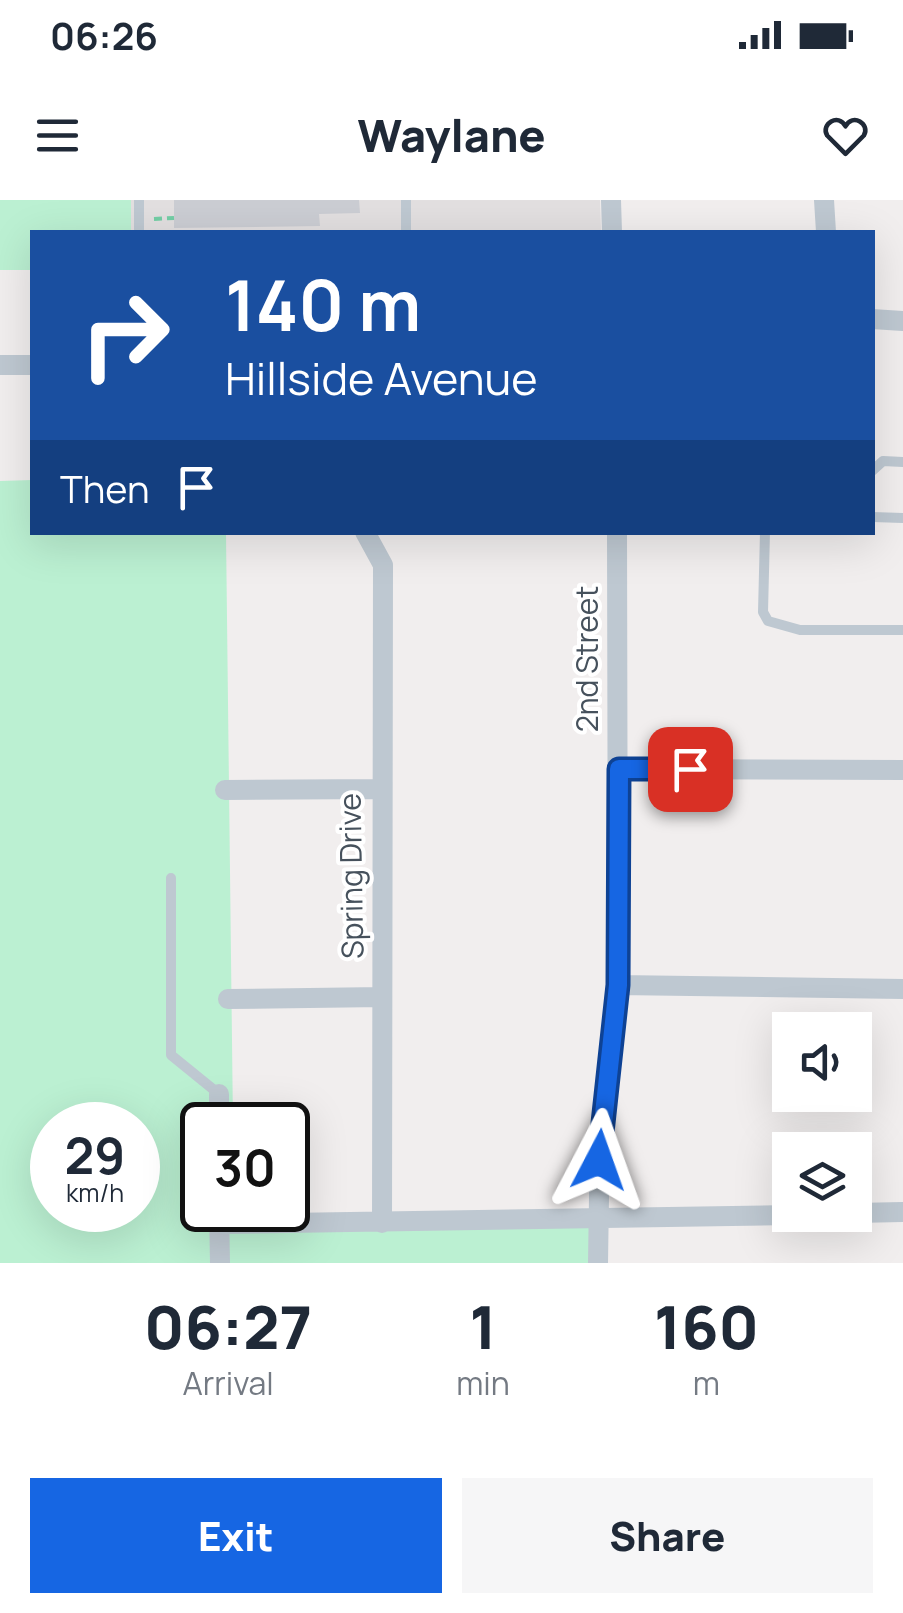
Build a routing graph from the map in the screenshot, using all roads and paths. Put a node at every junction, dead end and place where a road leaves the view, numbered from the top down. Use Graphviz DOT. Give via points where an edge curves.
graph roads {
  1 [pos="139,200"];
  2 [pos="406,200"];
  3 [pos="611,200"];
  4 [pos="824,200"];
  5 [pos="174,218"];
  6 [pos="139,219"];
  7 [pos="139,230"];
  8 [pos="406,230"];
  9 [pos="612,230"];
  10 [pos="826,230"];
  11 [pos="875,318"];
  12 [pos="903,321"];
  13 [pos="30,365"];
  14 [pos="0,366"];
  15 [pos="903,462"];
  16 [pos="875,468"];
  17 [pos="875,517"];
  18 [pos="903,518"];
  19 [pos="367,535"];
  20 [pos="617,535"];
  21 [pos="765,535"];
  22 [pos="903,630"];
  23 [pos="619,769"];
  24 [pos="903,770"];
  25 [pos="380,789"];
  26 [pos="225,790"];
  27 [pos="171,878"];
  28 [pos="618,985"];
  29 [pos="903,989"];
  30 [pos="382,997"];
  31 [pos="228,999"];
  32 [pos="220,1094"];
  33 [pos="220,1102"];
  34 [pos="903,1212"];
  35 [pos="872,1213"];
  36 [pos="772,1214"];
  37 [pos="598,1218"];
  38 [pos="310,1220"];
  39 [pos="382,1222"];
  40 [pos="220,1232"];
  41 [pos="220,1263"];
  42 [pos="598,1263"];
  1 -- 6 [label="lane"];
  2 -- 8 [label="lane"];
  3 -- 9 [label="street"];
  4 -- 10 [label="street"];
  5 -- 6 [label="path"];
  6 -- 7 [label="lane"];
  11 -- 12 [label="street"];
  13 -- 14 [label="street"];
  15 -- 16 [label="lane" via="883,461"];
  17 -- 18 [label="lane"];
  19 -- 25 [label="street, Spring Drive" via="383,566"];
  20 -- 23 [label="street, 2nd Street"];
  21 -- 22 [label="lane" via="768,620 789,629"];
  23 -- 24 [label="street"];
  23 -- 28 [label="street, 2nd Street"];
  25 -- 26 [label="street"];
  25 -- 30 [label="street, Spring Drive"];
  27 -- 32 [label="lane" via="171,1055"];
  28 -- 29 [label="street"];
  28 -- 37 [label="street, 2nd Street" via="600,1131"];
  30 -- 31 [label="street"];
  30 -- 39 [label="street, Spring Drive"];
  32 -- 33 [label="street"];
  34 -- 35 [label="street"];
  36 -- 37 [label="street"];
  37 -- 39 [label="street"];
  37 -- 42 [label="street, 2nd Street"];
  38 -- 39 [label="street"];
  40 -- 41 [label="street"];
}
